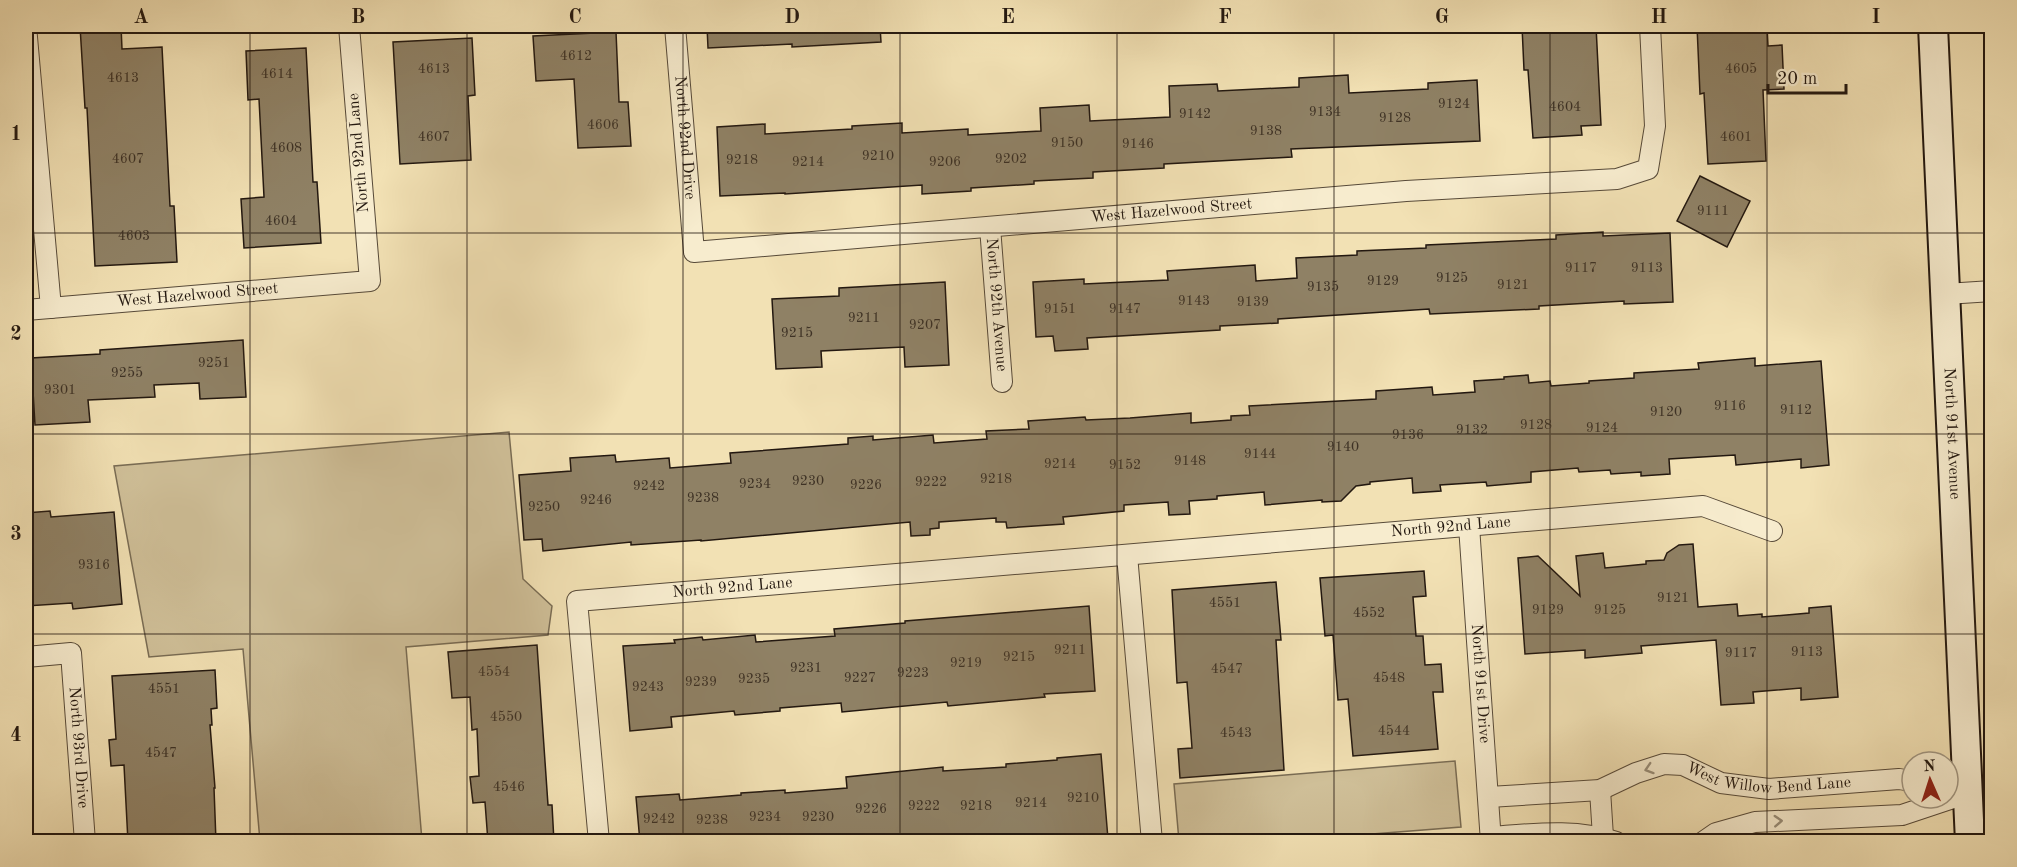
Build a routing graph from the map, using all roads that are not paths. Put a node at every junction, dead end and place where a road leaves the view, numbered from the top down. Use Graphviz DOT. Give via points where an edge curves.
graph roads {
  1 [pos="26,26"];
  2 [pos="348,26"];
  3 [pos="675,26"];
  4 [pos="1650,26"];
  5 [pos="1933,26"];
  6 [pos="990,227"];
  7 [pos="694,252"];
  8 [pos="369,281"];
  9 [pos="1992,291"];
  10 [pos="1946,294"];
  11 [pos="51,308"];
  12 [pos="26,310"];
  13 [pos="1002,382"];
  14 [pos="1469,526"];
  15 [pos="1772,531"];
  16 [pos="1126,555"];
  17 [pos="26,657"];
  18 [pos="1957,750"];
  19 [pos="1900,779"];
  20 [pos="1600,790"];
  21 [pos="1489,797"];
  22 [pos="1960,800"];
  23 [pos="1914,810"];
  24 [pos="1491,839"];
  25 [pos="1610,839"];
  26 [pos="85,842"];
  27 [pos="599,842"];
  28 [pos="1152,842"];
  29 [pos="1703,842"];
  30 [pos="1970,842"];
  1 -- 11 [label="street"];
  2 -- 8 [label="street, North 92nd Lane"];
  3 -- 7 [label="street, North 92nd Drive"];
  4 -- 6 [label="street, West Hazelwood Street" via="1655,126 1648,169 1617,179 1394,192"];
  5 -- 10 [label="main road, North 91st Avenue"];
  6 -- 7 [label="street, West Hazelwood Street"];
  6 -- 13 [label="street, North 92th Avenue"];
  8 -- 11 [label="street, West Hazelwood Street"];
  9 -- 10 [label="street"];
  10 -- 18 [label="main road, North 91st Avenue"];
  11 -- 12 [label="street, West Hazelwood Street"];
  14 -- 15 [label="street, North 92nd Lane" via="1703,506"];
  14 -- 16 [label="street, North 92nd Lane"];
  14 -- 21 [label="street, North 91st Drive"];
  16 -- 27 [label="street, North 92nd Lane" via="577,601"];
  16 -- 28 [label="street"];
  17 -- 26 [label="street, North 93rd Drive" via="71,653"];
  19 -- 20 [label="street, West Willow Bend Lane, one-way" via="1769,789 1720,783 1683,765 1664,764"];
  20 -- 21 [label="street, West Willow Bend Lane"];
  20 -- 25 [label="street"];
  21 -- 24 [label="street, North 91st Drive"];
  22 -- 30 [label="main road, North 91st Avenue"];
  29 -- 23 [label="street, one-way" via="1716,833 1755,822 1902,815"];
  24 -- 25 [label="street" via="1553,832"];
}
